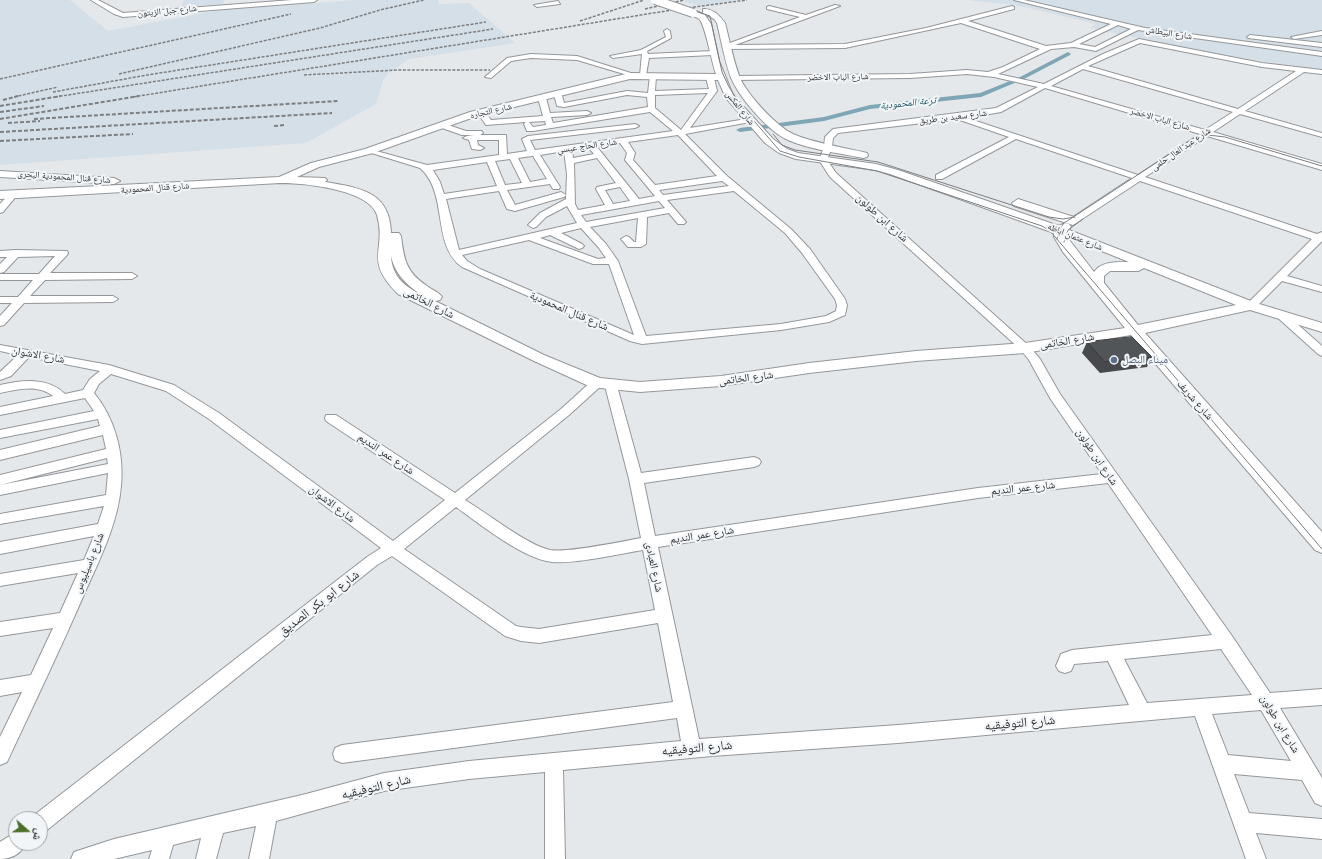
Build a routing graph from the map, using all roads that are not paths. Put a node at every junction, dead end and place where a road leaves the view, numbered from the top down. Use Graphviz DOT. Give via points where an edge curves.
graph roads {
  1 [pos="94,0"];
  2 [pos="314,0"];
  3 [pos="655,0"];
  4 [pos="674,0"];
  5 [pos="1018,0"];
  6 [pos="1032,0"];
  7 [pos="1038,1"];
  8 [pos="558,4"];
  9 [pos="537,5"];
  10 [pos="837,6"];
  11 [pos="769,8"];
  12 [pos="1012,8"];
  13 [pos="807,17"];
  14 [pos="961,21"];
  15 [pos="1116,24"];
  16 [pos="1137,28"];
  17 [pos="667,31"];
  18 [pos="1322,33"];
  19 [pos="1242,36"];
  20 [pos="1277,40"];
  21 [pos="1074,44"];
  22 [pos="1243,45"];
  23 [pos="1322,45"];
  24 [pos="727,46"];
  25 [pos="1044,48"];
  26 [pos="1096,49"];
  27 [pos="1283,50"];
  28 [pos="713,53"];
  29 [pos="645,54"];
  30 [pos="1322,54"];
  31 [pos="613,56"];
  32 [pos="1101,58"];
  33 [pos="1083,67"];
  34 [pos="1302,70"];
  35 [pos="1322,72"];
  36 [pos="980,73"];
  37 [pos="489,76"];
  38 [pos="643,76"];
  39 [pos="715,77"];
  40 [pos="738,82"];
  41 [pos="599,84"];
  42 [pos="1045,86"];
  43 [pos="578,89"];
  44 [pos="713,91"];
  45 [pos="558,94"];
  46 [pos="651,94"];
  47 [pos="615,95"];
  48 [pos="542,98"];
  49 [pos="578,103"];
  50 [pos="652,109"];
  51 [pos="599,111"];
  52 [pos="1240,111"];
  53 [pos="576,114"];
  54 [pos="624,114"];
  55 [pos="483,115"];
  56 [pos="508,115"];
  57 [pos="528,115"];
  58 [pos="547,116"];
  59 [pos="957,117"];
  60 [pos="750,120"];
  61 [pos="442,125"];
  62 [pos="635,126"];
  63 [pos="600,130"];
  64 [pos="551,131"];
  65 [pos="682,132"];
  66 [pos="1206,132"];
  67 [pos="480,133"];
  68 [pos="1322,134"];
  69 [pos="1015,137"];
  70 [pos="646,138"];
  71 [pos="623,141"];
  72 [pos="612,143"];
  73 [pos="592,146"];
  74 [pos="480,148"];
  75 [pos="564,150"];
  76 [pos="369,151"];
  77 [pos="534,154"];
  78 [pos="825,154"];
  79 [pos="513,156"];
  80 [pos="600,156"];
  81 [pos="444,157"];
  82 [pos="503,158"];
  83 [pos="490,159"];
  84 [pos="569,161"];
  85 [pos="440,167"];
  86 [pos="1322,167"];
  87 [pos="427,168"];
  88 [pos="3,173"];
  89 [pos="724,178"];
  90 [pos="939,178"];
  91 [pos="1139,178"];
  92 [pos="280,180"];
  93 [pos="310,181"];
  94 [pos="552,181"];
  95 [pos="688,183"];
  96 [pos="527,184"];
  97 [pos="621,184"];
  98 [pos="200,185"];
  99 [pos="501,188"];
  100 [pos="653,188"];
  101 [pos="736,188"];
  102 [pos="14,194"];
  103 [pos="0,195"];
  104 [pos="696,195"];
  105 [pos="441,197"];
  106 [pos="565,198"];
  107 [pos="661,198"];
  108 [pos="636,202"];
  109 [pos="611,207"];
  110 [pos="0,210"];
  111 [pos="671,210"];
  112 [pos="575,213"];
  113 [pos="642,215"];
  114 [pos="540,217"];
  115 [pos="1073,221"];
  116 [pos="681,222"];
  117 [pos="583,225"];
  118 [pos="533,226"];
  119 [pos="566,229"];
  120 [pos="1061,231"];
  121 [pos="551,232"];
  122 [pos="1321,236"];
  123 [pos="529,237"];
  124 [pos="626,239"];
  125 [pos="579,246"];
  126 [pos="16,253"];
  127 [pos="0,254"];
  128 [pos="455,254"];
  129 [pos="613,261"];
  130 [pos="0,270"];
  131 [pos="1156,270"];
  132 [pos="132,276"];
  133 [pos="0,277"];
  134 [pos="43,277"];
  135 [pos="1281,277"];
  136 [pos="1097,283"];
  137 [pos="1322,289"];
  138 [pos="114,299"];
  139 [pos="0,300"];
  140 [pos="21,300"];
  141 [pos="1250,306"];
  142 [pos="1282,316"];
  143 [pos="0,323"];
  144 [pos="1322,328"];
  145 [pos="1135,330"];
  146 [pos="642,341"];
  147 [pos="1025,348"];
  148 [pos="0,349"];
  149 [pos="1322,352"];
  150 [pos="26,353"];
  151 [pos="809,368"];
  152 [pos="109,369"];
  153 [pos="0,376"];
  154 [pos="604,384"];
  155 [pos="0,389"];
  156 [pos="88,393"];
  157 [pos="62,398"];
  158 [pos="0,411"];
  159 [pos="102,414"];
  160 [pos="332,418"];
  161 [pos="108,429"];
  162 [pos="0,434"];
  163 [pos="113,452"];
  164 [pos="0,455"];
  165 [pos="754,462"];
  166 [pos="115,467"];
  167 [pos="1112,478"];
  168 [pos="636,479"];
  169 [pos="0,480"];
  170 [pos="0,490"];
  171 [pos="112,499"];
  172 [pos="456,500"];
  173 [pos="0,519"];
  174 [pos="103,529"];
  175 [pos="649,543"];
  176 [pos="1322,545"];
  177 [pos="0,548"];
  178 [pos="391,548"];
  179 [pos="89,566"];
  180 [pos="0,580"];
  181 [pos="664,614"];
  182 [pos="66,619"];
  183 [pos="0,629"];
  184 [pos="1226,641"];
  185 [pos="1113,653"];
  186 [pos="1065,666"];
  187 [pos="37,682"];
  188 [pos="0,688"];
  189 [pos="1322,697"];
  190 [pos="1267,702"];
  191 [pos="1201,708"];
  192 [pos="684,709"];
  193 [pos="1142,712"];
  194 [pos="5,736"];
  195 [pos="692,749"];
  196 [pos="342,754"];
  197 [pos="0,756"];
  198 [pos="554,760"];
  199 [pos="1222,764"];
  200 [pos="1307,771"];
  201 [pos="1322,796"];
  202 [pos="268,812"];
  203 [pos="48,817"];
  204 [pos="1243,822"];
  205 [pos="215,824"];
  206 [pos="1322,829"];
  207 [pos="166,836"];
  208 [pos="112,854"];
  209 [pos="81,859"];
  210 [pos="159,859"];
  211 [pos="206,859"];
  212 [pos="258,859"];
  213 [pos="555,859"];
  214 [pos="1256,859"];
  1 -- 2 [label="street, شارع جبل الزيتون" via="116,14 123,15"];
  3 -- 28 [label="main road, شارع المكس, bridge" via="693,13 705,20"];
  4 -- 24 [label="main road, شارع المكس" via="706,11 719,20"];
  5 -- 15 [label="street, شارع البيطاش"];
  6 -- 7 [label="street, شارع البيطاش"];
  7 -- 19 [label="street, شارع البيطاش" via="1136,22"];
  8 -- 9 [label="street"];
  10 -- 13 [label="street"];
  11 -- 13 [label="street"];
  12 -- 14 [label="street"];
  13 -- 24 [label="street"];
  14 -- 24 [label="street" via="845,46"];
  14 -- 25 [label="street"];
  15 -- 16 [label="street, شارع البيطاش"];
  15 -- 21 [label="street"];
  16 -- 22 [label="street, شارع البيطاش"];
  16 -- 26 [label="street"];
  17 -- 29 [label="street" via="669,37 645,48"];
  18 -- 20 [label="street"];
  19 -- 20 [label="street, شارع البيطاش"];
  19 -- 22 [label="street" via="1252,41"];
  20 -- 23 [label="street, شارع البيطاش"];
  20 -- 27 [label="street" via="1270,43"];
  21 -- 25 [label="street"];
  21 -- 26 [label="street"];
  22 -- 27 [label="street, شارع البيطاش"];
  24 -- 40 [label="main road, شارع المكس"];
  25 -- 36 [label="street" via="1003,71"];
  26 -- 32 [label="street"];
  27 -- 30 [label="street, شارع البيطاش"];
  28 -- 29 [label="street"];
  28 -- 39 [label="main road, شارع المكس"];
  29 -- 31 [label="street"];
  29 -- 38 [label="street"];
  32 -- 33 [label="street, شارع سعيد بن طريق"];
  32 -- 34 [label="street, شارع سعيد بن طريق" via="1139,41 1147,41"];
  33 -- 42 [label="street, شارع سعيد بن طريق"];
  33 -- 52 [label="street"];
  34 -- 35 [label="street"];
  34 -- 52 [label="street, شارع عبد العال حلمى"];
  36 -- 40 [label="street, شارع الباب الاخضر"];
  36 -- 42 [label="street, شارع الباب الاخضر"];
  37 -- 38 [label="street" via="509,59 531,56 577,58"];
  38 -- 39 [label="main road, شارع التجاره"];
  38 -- 41 [label="main road, شارع التجاره"];
  38 -- 46 [label="street"];
  39 -- 44 [label="street"];
  39 -- 60 [label="main road, شارع المكس"];
  40 -- 78 [label="main road, شارع المكس" via="761,112 782,133 805,142"];
  41 -- 43 [label="main road, شارع التجاره"];
  41 -- 47 [label="street"];
  42 -- 59 [label="street, شارع سعيد بن طريق" via="998,110"];
  42 -- 66 [label="street, شارع الباب الاخضر"];
  43 -- 45 [label="main road, شارع التجاره"];
  43 -- 51 [label="street"];
  44 -- 46 [label="street"];
  44 -- 65 [label="street"];
  45 -- 48 [label="main road, شارع التجاره"];
  45 -- 49 [label="street" via="560,104"];
  46 -- 47 [label="street" via="630,92"];
  46 -- 50 [label="street"];
  47 -- 51 [label="street"];
  48 -- 55 [label="main road, شارع التجاره"];
  48 -- 58 [label="street"];
  49 -- 51 [label="street"];
  49 -- 53 [label="street"];
  50 -- 54 [label="street"];
  50 -- 65 [label="street"];
  51 -- 53 [label="street"];
  51 -- 54 [label="street"];
  51 -- 63 [label="street"];
  51 -- 64 [label="street"];
  52 -- 66 [label="street, شارع عبد العال حلمى"];
  52 -- 68 [label="street"];
  53 -- 58 [label="street"];
  54 -- 62 [label="street"];
  55 -- 56 [label="street"];
  55 -- 57 [label="street" via="489,123"];
  55 -- 61 [label="main road, شارع التجاره"];
  57 -- 58 [label="street"];
  57 -- 64 [label="street" via="531,130"];
  58 -- 64 [label="street"];
  59 -- 69 [label="street"];
  59 -- 78 [label="street, شارع سعيد بن طريق" via="836,131 829,138"];
  60 -- 65 [label="street, شارع الحاج عيسي"];
  60 -- 78 [label="main road, شارع المكس" via="763,136 790,153"];
  61 -- 67 [label="street" via="465,133"];
  61 -- 76 [label="main road, شارع التجاره"];
  62 -- 63 [label="street"];
  62 -- 70 [label="street"];
  63 -- 64 [label="street"];
  63 -- 72 [label="street"];
  64 -- 75 [label="street"];
  64 -- 77 [label="street" via="526,138"];
  65 -- 70 [label="street, شارع الحاج عيسي"];
  65 -- 89 [label="street"];
  66 -- 86 [label="street, شارع الباب الاخضر"];
  66 -- 91 [label="street, شارع عبد العال حلمى"];
  69 -- 90 [label="street"];
  69 -- 91 [label="street"];
  70 -- 71 [label="street, شارع الحاج عيسي"];
  71 -- 72 [label="street, شارع الحاج عيسي"];
  71 -- 100 [label="street" via="630,153 629,160"];
  72 -- 73 [label="street, شارع الحاج عيسي"];
  73 -- 75 [label="street, شارع الحاج عيسي"];
  73 -- 80 [label="street"];
  74 -- 82 [label="street" via="475,147 469,138 503,137"];
  75 -- 77 [label="street, شارع الحاج عيسي"];
  75 -- 84 [label="street"];
  76 -- 87 [label="street"];
  76 -- 92 [label="main road, شارع التجاره" via="315,165"];
  77 -- 79 [label="street, شارع الحاج عيسي"];
  77 -- 94 [label="street"];
  78 -- 90 [label="main road, شارع عثمان اباظه" via="880,159"];
  78 -- 120 [label="main road, شارع عثمان اباظه" via="894,172"];
  78 -- 147 [label="street, شارع ابن طولون" via="833,175"];
  79 -- 82 [label="street, شارع الحاج عيسي"];
  79 -- 96 [label="street"];
  80 -- 84 [label="street"];
  80 -- 97 [label="street"];
  81 -- 85 [label="street"];
  82 -- 83 [label="street, شارع الحاج عيسي"];
  83 -- 85 [label="street, شارع الحاج عيسي"];
  83 -- 99 [label="street"];
  84 -- 106 [label="street" via="575,174"];
  85 -- 87 [label="street, شارع الحاج عيسي"];
  87 -- 105 [label="street"];
  88 -- 98 [label="main road, شارع قنال المحمودية البحرى"];
  89 -- 95 [label="street"];
  89 -- 101 [label="street"];
  90 -- 115 [label="main road, شارع عثمان اباظه"];
  91 -- 115 [label="street, شارع عبد العال حلمى"];
  91 -- 122 [label="street"];
  92 -- 93 [label="main road, شارع قنال المحمودية"];
  92 -- 98 [label="main road, شارع قنال المحمودية"];
  93 -- 151 [label="main road, شارع الخاتمى" via="357,185 382,196 393,214 400,268 412,282 440,300 591,370 646,379"];
  93 -- 154 [label="main road, شارع الخاتمى" via="355,192 372,199 378,205 386,228 386,270 403,291 539,358"];
  94 -- 96 [label="street"];
  94 -- 106 [label="street"];
  95 -- 100 [label="street"];
  95 -- 104 [label="street"];
  96 -- 99 [label="street"];
  97 -- 108 [label="street"];
  97 -- 109 [label="street" via="600,189"];
  98 -- 102 [label="main road, شارع قنال المحمودية"];
  99 -- 105 [label="street"];
  99 -- 106 [label="street" via="508,206 512,208"];
  100 -- 107 [label="street"];
  101 -- 104 [label="street"];
  101 -- 146 [label="street, شارع قنال المحمودية" via="777,220 801,246 840,299 841,313 829,319 781,327"];
  102 -- 103 [label="main road, شارع قنال المحمودية"];
  102 -- 110 [label="street"];
  104 -- 107 [label="street"];
  105 -- 128 [label="street"];
  106 -- 112 [label="street"];
  106 -- 114 [label="street"];
  107 -- 108 [label="street"];
  107 -- 111 [label="street"];
  108 -- 109 [label="street"];
  109 -- 112 [label="street"];
  111 -- 113 [label="street"];
  111 -- 116 [label="street"];
  112 -- 117 [label="street"];
  113 -- 117 [label="street"];
  113 -- 124 [label="street" via="641,244 631,245"];
  114 -- 118 [label="street"];
  114 -- 119 [label="street"];
  115 -- 120 [label="main road, شارع عبد العال حلمى"];
  117 -- 119 [label="street"];
  117 -- 129 [label="street"];
  119 -- 121 [label="street"];
  120 -- 131 [label="main road, شارع عثمان اباظه"];
  120 -- 136 [label="main road, شارع شريف" via="1062,242"];
  121 -- 123 [label="street"];
  121 -- 125 [label="street"];
  122 -- 135 [label="street"];
  123 -- 128 [label="street"];
  123 -- 129 [label="street" via="597,262"];
  126 -- 127 [label="street"];
  126 -- 130 [label="street"];
  126 -- 134 [label="street" via="63,253"];
  128 -- 146 [label="street, شارع قنال المحمودية" via="476,271"];
  129 -- 146 [label="street"];
  131 -- 136 [label="main road" via="1128,266 1108,268 1097,275"];
  131 -- 141 [label="main road, شارع عثمان اباظه"];
  132 -- 134 [label="street"];
  133 -- 134 [label="street"];
  134 -- 140 [label="street"];
  135 -- 137 [label="street"];
  135 -- 141 [label="street"];
  136 -- 145 [label="main road, شارع شريف"];
  138 -- 140 [label="street"];
  139 -- 140 [label="street"];
  140 -- 143 [label="street"];
  141 -- 142 [label="main road, شارع عثمان اباظه"];
  141 -- 145 [label="main road, شارع الخاتمى"];
  142 -- 144 [label="main road, شارع عثمان اباظه"];
  142 -- 149 [label="street"];
  145 -- 147 [label="main road, شارع الخاتمى"];
  145 -- 176 [label="main road, شارع شريف"];
  147 -- 151 [label="main road, شارع الخاتمى" via="916,356"];
  147 -- 167 [label="street, شارع ابن طولون" via="1054,395"];
  148 -- 150 [label="street, شارع الاشوان"];
  150 -- 152 [label="street, شارع الاشوان"];
  150 -- 153 [label="street" via="7,373"];
  151 -- 154 [label="main road, شارع الخاتمى" via="665,387"];
  152 -- 156 [label="street" via="94,382"];
  152 -- 178 [label="street, شارع الاشوان" via="160,384 194,402"];
  154 -- 168 [label="street, شارع العبادى"];
  154 -- 172 [label="street, شارع ابو بكر الصديق" via="565,412"];
  155 -- 157 [label="street" via="32,383 56,390"];
  156 -- 157 [label="street"];
  156 -- 159 [label="street, شارع باسيليوس"];
  157 -- 158 [label="street"];
  159 -- 161 [label="street, شارع باسيليوس"];
  159 -- 162 [label="street"];
  160 -- 172 [label="street, شارع عمر النديم"];
  161 -- 163 [label="street, شارع باسيليوس"];
  161 -- 164 [label="street"];
  163 -- 166 [label="street, شارع باسيليوس"];
  163 -- 169 [label="street"];
  165 -- 168 [label="street"];
  166 -- 170 [label="street"];
  166 -- 171 [label="street, شارع باسيليوس"];
  167 -- 175 [label="street, شارع عمر النديم" via="971,494"];
  167 -- 184 [label="street, شارع ابن طولون"];
  168 -- 175 [label="street, شارع العبادى"];
  171 -- 173 [label="street"];
  171 -- 174 [label="street, شارع باسيليوس"];
  172 -- 175 [label="street, شارع عمر النديم" via="531,550 551,556"];
  172 -- 178 [label="street, شارع ابو بكر الصديق" via="402,543"];
  174 -- 177 [label="street"];
  174 -- 179 [label="street, شارع باسيليوس"];
  175 -- 181 [label="street, شارع العبادى"];
  178 -- 181 [label="street, شارع الاشوان" via="504,627 521,634 539,636"];
  178 -- 203 [label="street, شارع ابو بكر الصديق"];
  179 -- 180 [label="street"];
  179 -- 182 [label="street, شارع باسيليوس"];
  181 -- 192 [label="street, شارع العبادى"];
  182 -- 183 [label="street"];
  182 -- 187 [label="street, شارع باسيليوس"];
  184 -- 185 [label="street"];
  184 -- 190 [label="street, شارع ابن طولون"];
  185 -- 186 [label="street" via="1072,657 1067,659"];
  185 -- 193 [label="street"];
  187 -- 188 [label="street"];
  187 -- 194 [label="street, شارع باسيليوس"];
  189 -- 190 [label="street, شارع التوفيقيه"];
  190 -- 191 [label="street, شارع التوفيقيه"];
  190 -- 200 [label="street, شارع ابن طولون"];
  191 -- 193 [label="street, شارع التوفيقيه"];
  191 -- 199 [label="street"];
  192 -- 195 [label="street, شارع العبادى"];
  192 -- 196 [label="street"];
  193 -- 195 [label="street, شارع التوفيقيه"];
  194 -- 197 [label="street, شارع باسيليوس"];
  195 -- 198 [label="street, شارع التوفيقيه"];
  198 -- 202 [label="street, شارع التوفيقيه" via="384,782"];
  198 -- 213 [label="street"];
  199 -- 200 [label="street"];
  199 -- 204 [label="street"];
  200 -- 201 [label="street, شارع ابن طولون"];
  202 -- 205 [label="street, شارع التوفيقيه"];
  202 -- 212 [label="street"];
  204 -- 206 [label="street"];
  204 -- 214 [label="street"];
  205 -- 207 [label="street, شارع التوفيقيه"];
  205 -- 211 [label="street"];
  207 -- 208 [label="street, شارع التوفيقيه"];
  207 -- 210 [label="street"];
  208 -- 209 [label="street, شارع التوفيقيه"];
}
